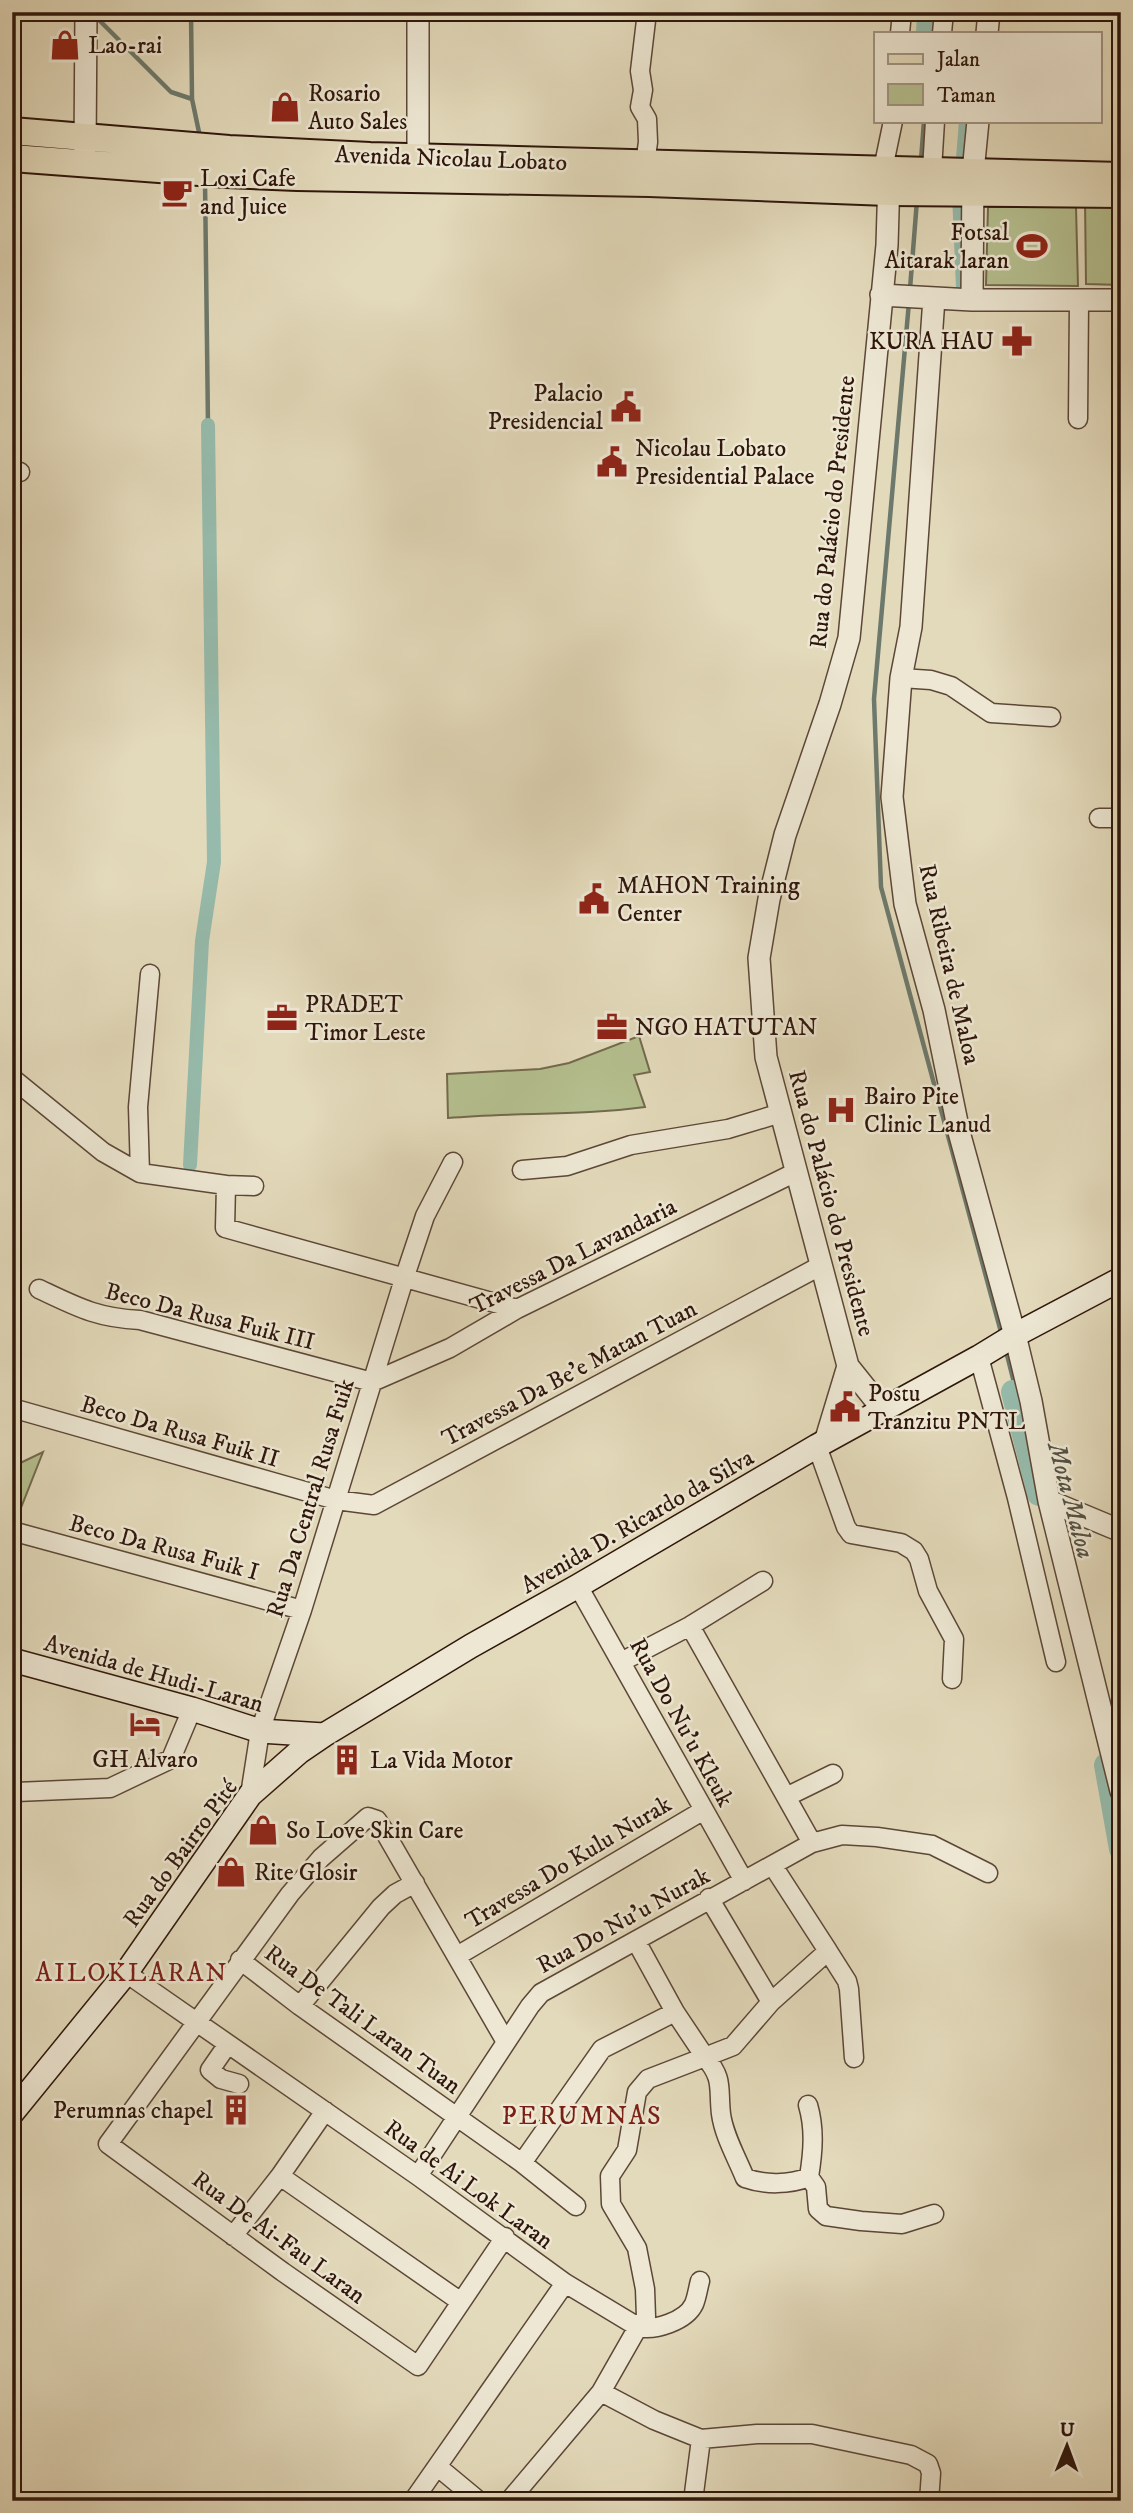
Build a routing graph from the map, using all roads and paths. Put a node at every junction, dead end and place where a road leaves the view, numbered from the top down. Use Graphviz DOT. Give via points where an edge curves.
graph roads {
  1 [pos="86,12"];
  2 [pos="418,12"];
  3 [pos="647,12"];
  4 [pos="902,12"];
  5 [pos="944,12"];
  6 [pos="989,12"];
  7 [pos="900,32"];
  8 [pos="942,32"];
  9 [pos="987,32"];
  10 [pos="893,122"];
  11 [pos="935,122"];
  12 [pos="978,122"];
  13 [pos="12,131"];
  14 [pos="85,136"];
  15 [pos="418,156"];
  16 [pos="12,158"];
  17 [pos="189,159"];
  18 [pos="228,162"];
  19 [pos="85,164"];
  20 [pos="645,164"];
  21 [pos="1121,176"];
  22 [pos="887,177"];
  23 [pos="930,181"];
  24 [pos="973,182"];
  25 [pos="1121,194"];
  26 [pos="885,296"];
  27 [pos="924,298"];
  28 [pos="972,300"];
  29 [pos="1121,300"];
  30 [pos="1079,301"];
  31 [pos="1078,419"];
  32 [pos="901,678"];
  33 [pos="1051,717"];
  34 [pos="1099,818"];
  35 [pos="1121,818"];
  36 [pos="149,974"];
  37 [pos="12,1078"];
  38 [pos="781,1113"];
  39 [pos="453,1162"];
  40 [pos="522,1170"];
  41 [pos="796,1172"];
  42 [pos="140,1173"];
  43 [pos="226,1185"];
  44 [pos="254,1186"];
  45 [pos="822,1265"];
  46 [pos="404,1279"];
  47 [pos="1121,1279"];
  48 [pos="39,1289"];
  49 [pos="517,1309"];
  50 [pos="1010,1338"];
  51 [pos="981,1356"];
  52 [pos="848,1366"];
  53 [pos="372,1382"];
  54 [pos="12,1408"];
  55 [pos="884,1411"];
  56 [pos="821,1444"];
  57 [pos="336,1500"];
  58 [pos="1049,1501"];
  59 [pos="12,1531"];
  60 [pos="1121,1531"];
  61 [pos="763,1581"];
  62 [pos="578,1586"];
  63 [pos="302,1609"];
  64 [pos="690,1626"];
  65 [pos="12,1660"];
  66 [pos="621,1662"];
  67 [pos="1056,1662"];
  68 [pos="953,1679"];
  69 [pos="192,1709"];
  70 [pos="1112,1718"];
  71 [pos="260,1731"];
  72 [pos="324,1735"];
  73 [pos="832,1774"];
  74 [pos="1121,1791"];
  75 [pos="16,1792"];
  76 [pos="250,1795"];
  77 [pos="786,1797"];
  78 [pos="704,1810"];
  79 [pos="812,1843"];
  80 [pos="774,1866"];
  81 [pos="988,1873"];
  82 [pos="744,1881"];
  83 [pos="415,1883"];
  84 [pos="709,1898"];
  85 [pos="636,1941"];
  86 [pos="828,1951"];
  87 [pos="457,1956"];
  88 [pos="240,1960"];
  89 [pos="126,1973"];
  90 [pos="771,2002"];
  91 [pos="300,2006"];
  92 [pos="675,2012"];
  93 [pos="198,2023"];
  94 [pos="506,2042"];
  95 [pos="228,2045"];
  96 [pos="705,2057"];
  97 [pos="854,2058"];
  98 [pos="239,2084"];
  99 [pos="20,2090"];
  100 [pos="808,2105"];
  101 [pos="325,2111"];
  102 [pos="12,2113"];
  103 [pos="457,2117"];
  104 [pos="522,2163"];
  105 [pos="280,2176"];
  106 [pos="418,2176"];
  107 [pos="809,2177"];
  108 [pos="576,2206"];
  109 [pos="934,2214"];
  110 [pos="233,2236"];
  111 [pos="505,2237"];
  112 [pos="700,2281"];
  113 [pos="565,2283"];
  114 [pos="461,2302"];
  115 [pos="638,2327"];
  116 [pos="601,2392"];
  117 [pos="701,2439"];
  118 [pos="438,2466"];
  119 [pos="413,2501"];
  120 [pos="479,2501"];
  121 [pos="509,2501"];
  122 [pos="693,2501"];
  123 [pos="929,2501"];
  1 -- 14 [label="street"];
  2 -- 15 [label="street"];
  3 -- 20 [label="street" via="640,71 640,107 647,119"];
  4 -- 7 [label="street"];
  5 -- 8 [label="street"];
  6 -- 9 [label="street"];
  10 -- 22 [label="street"];
  11 -- 23 [label="street"];
  12 -- 24 [label="street"];
  13 -- 14 [label="main road, Avenida Nicolau Lobato"];
  14 -- 17 [label="main road, Avenida Nicolau Lobato"];
  14 -- 19 [label="street"];
  15 -- 18 [label="main road, Avenida Nicolau Lobato"];
  15 -- 20 [label="main road, Avenida Nicolau Lobato"];
  16 -- 19 [label="main road, Avenida Nicolau Lobato"];
  17 -- 18 [label="main road, Avenida Nicolau Lobato"];
  17 -- 19 [label="main road, Avenida Nicolau Lobato"];
  18 -- 22 [label="main road, Avenida Nicolau Lobato" via="425,180 649,183"];
  20 -- 22 [label="main road, Avenida Nicolau Lobato"];
  21 -- 24 [label="main road"];
  22 -- 23 [label="main road"];
  22 -- 26 [label="street, Rua do Palácio do Presidente"];
  23 -- 24 [label="main road"];
  24 -- 25 [label="main road"];
  24 -- 28 [label="street"];
  26 -- 27 [label="street"];
  26 -- 38 [label="street, Rua do Palácio do Presidente" via="849,638 785,835 760,958 766,1057"];
  27 -- 28 [label="street"];
  27 -- 32 [label="street, Rua Ribeira de Maloa" via="911,627"];
  28 -- 30 [label="street"];
  29 -- 30 [label="street"];
  30 -- 31 [label="street"];
  32 -- 33 [label="street" via="951,686 991,713"];
  32 -- 50 [label="street, Rua Ribeira de Maloa" via="892,797 905,904"];
  34 -- 35 [label="street"];
  36 -- 42 [label="street" via="138,1107"];
  37 -- 42 [label="street" via="103,1152"];
  38 -- 40 [label="street" via="727,1129 631,1145 567,1167"];
  38 -- 41 [label="street, Rua do Palácio do Presidente"];
  39 -- 46 [label="street, Rua Da Central Rusa Fuik" via="425,1216"];
  41 -- 45 [label="street, Rua do Palácio do Presidente"];
  41 -- 49 [label="street, Travessa Da Lavandaria"];
  42 -- 43 [label="street"];
  43 -- 44 [label="street"];
  43 -- 46 [label="street" via="225,1228"];
  45 -- 52 [label="street, Rua do Palácio do Presidente"];
  45 -- 57 [label="street, Travessa Da Be’e Matan Tuan" via="374,1505"];
  46 -- 49 [label="street"];
  46 -- 53 [label="street, Rua Da Central Rusa Fuik"];
  47 -- 50 [label="main road"];
  48 -- 53 [label="street, Beco Da Rusa Fuik III" via="111,1319 139,1320"];
  49 -- 53 [label="street, Travessa Da Lavandaria" via="450,1348"];
  50 -- 51 [label="main road, Avenida D. Ricardo da Silva"];
  50 -- 58 [label="street, Rua Ribeira de Maloa" via="1031,1401"];
  51 -- 55 [label="main road, Avenida D. Ricardo da Silva"];
  51 -- 67 [label="street"];
  52 -- 55 [label="street"];
  52 -- 56 [label="street, Rua do Palácio do Presidente"];
  53 -- 57 [label="street, Rua Da Central Rusa Fuik"];
  54 -- 57 [label="street, Beco Da Rusa Fuik II"];
  55 -- 56 [label="main road, Avenida D. Ricardo da Silva"];
  56 -- 62 [label="main road, Avenida D. Ricardo da Silva"];
  56 -- 68 [label="street" via="851,1534 908,1546 919,1559 928,1591 954,1639"];
  57 -- 63 [label="street, Rua Da Central Rusa Fuik"];
  58 -- 60 [label="street"];
  58 -- 70 [label="street, Rua Ribeira de Maloa"];
  59 -- 63 [label="street, Beco Da Rusa Fuik I"];
  61 -- 64 [label="street"];
  62 -- 66 [label="street, Rua Do Nu’u Kleuk"];
  62 -- 72 [label="main road, Avenida D. Ricardo da Silva"];
  63 -- 71 [label="street, Rua Da Central Rusa Fuik"];
  64 -- 66 [label="street"];
  64 -- 77 [label="street"];
  65 -- 69 [label="main road, Avenida de Hudi-Laran"];
  66 -- 78 [label="street, Rua Do Nu’u Kleuk"];
  69 -- 71 [label="main road, Avenida de Hudi-Laran"];
  69 -- 75 [label="street" via="172,1759 120,1785"];
  70 -- 74 [label="street, Rua Ribeira de Maloa"];
  71 -- 72 [label="main road, Avenida de Hudi-Laran"];
  71 -- 76 [label="street, Rua Da Central Rusa Fuik"];
  72 -- 76 [label="main road, Rua do Bairro Pité"];
  73 -- 77 [label="street"];
  76 -- 89 [label="main road, Rua do Bairro Pité"];
  77 -- 79 [label="street"];
  78 -- 82 [label="street, Rua Do Nu’u Kleuk"];
  78 -- 87 [label="street, Travessa Do Kulu Nurak"];
  79 -- 80 [label="street, Rua Do Nu’u Nurak"];
  79 -- 81 [label="street, Rua Do Nu’u Nurak" via="842,1835 923,1843"];
  80 -- 82 [label="street, Rua Do Nu’u Nurak"];
  80 -- 86 [label="street"];
  82 -- 84 [label="street, Rua Do Nu’u Nurak"];
  83 -- 87 [label="street"];
  83 -- 88 [label="street" via="377,1820 363,1819 313,1867"];
  83 -- 91 [label="street" via="381,1907"];
  84 -- 85 [label="street, Rua Do Nu’u Nurak"];
  84 -- 90 [label="street"];
  85 -- 92 [label="street"];
  85 -- 94 [label="street, Rua Do Nu’u Nurak" via="541,1993"];
  86 -- 90 [label="street"];
  86 -- 97 [label="street" via="849,1989"];
  87 -- 94 [label="street"];
  88 -- 91 [label="street, Rua De Tali Laran Tuan"];
  88 -- 93 [label="street"];
  89 -- 93 [label="street, Rua de Ai Lok Laran"];
  89 -- 99 [label="main road, Rua do Bairro Pité"];
  90 -- 96 [label="street" via="733,2046"];
  91 -- 103 [label="street, Rua De Tali Laran Tuan"];
  92 -- 96 [label="street"];
  92 -- 104 [label="street" via="602,2049"];
  93 -- 95 [label="street, Rua de Ai Lok Laran"];
  93 -- 110 [label="street, Rua De Ai-Fau Laran" via="108,2144"];
  94 -- 103 [label="street, Rua Do Nu’u Nurak"];
  95 -- 98 [label="street" via="210,2070"];
  95 -- 101 [label="street, Rua de Ai Lok Laran"];
  96 -- 107 [label="street" via="721,2084 721,2113 745,2178 761,2183"];
  96 -- 115 [label="street" via="648,2079 637,2092 627,2150 610,2176 611,2204 637,2248 645,2289 646,2317"];
  99 -- 102 [label="main road, Rua do Bairro Pité"];
  100 -- 107 [label="street" via="814,2150"];
  101 -- 105 [label="street"];
  101 -- 106 [label="street, Rua de Ai Lok Laran"];
  103 -- 104 [label="street, Rua De Tali Laran Tuan"];
  103 -- 106 [label="street, Rua Do Nu’u Nurak"];
  104 -- 108 [label="street, Rua De Tali Laran Tuan"];
  105 -- 110 [label="street"];
  105 -- 114 [label="street"];
  106 -- 111 [label="street, Rua de Ai Lok Laran"];
  107 -- 109 [label="street" via="816,2187 818,2209 826,2216 902,2224"];
  110 -- 114 [label="street, Rua De Ai-Fau Laran" via="418,2365"];
  111 -- 113 [label="street, Rua de Ai Lok Laran"];
  111 -- 114 [label="street, Rua De Ai-Fau Laran"];
  112 -- 115 [label="street" via="694,2304 684,2317 648,2329"];
  113 -- 115 [label="street"];
  113 -- 118 [label="street, Rua de Ai Lok Laran"];
  115 -- 116 [label="street"];
  116 -- 117 [label="street"];
  116 -- 121 [label="street"];
  117 -- 122 [label="street"];
  117 -- 123 [label="street" via="812,2434 911,2455 928,2465"];
  118 -- 119 [label="street, Rua de Ai Lok Laran"];
  118 -- 120 [label="street"];
}
